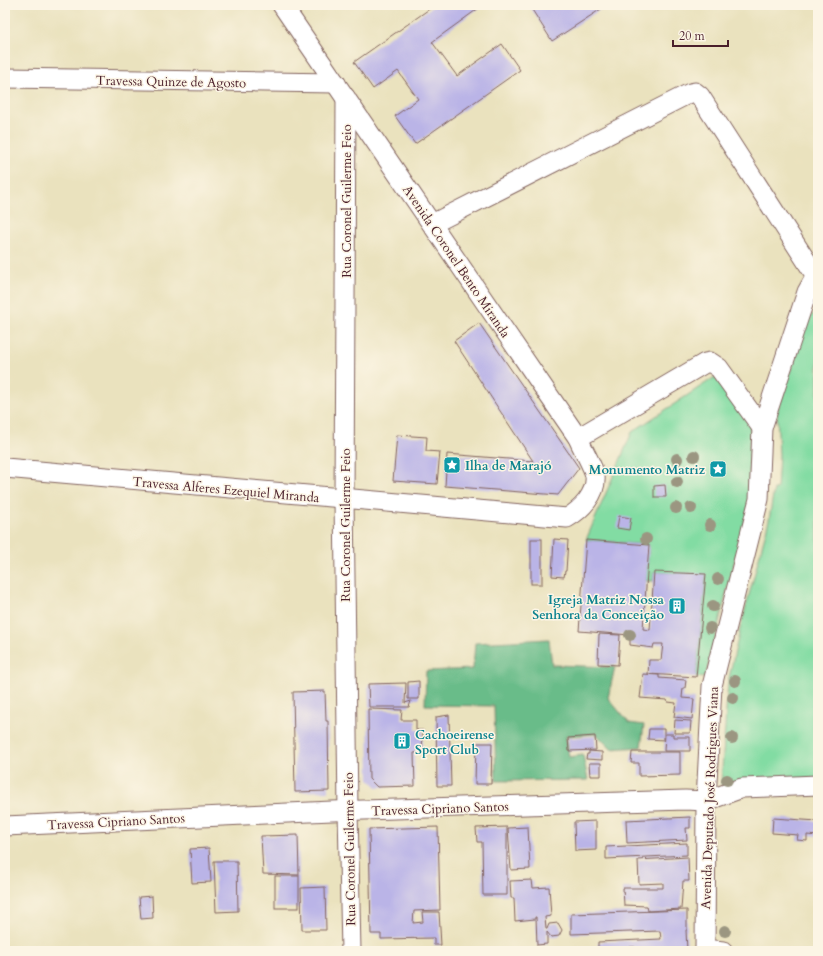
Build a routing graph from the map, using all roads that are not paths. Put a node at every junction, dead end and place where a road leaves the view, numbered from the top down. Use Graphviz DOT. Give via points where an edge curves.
graph roads {
  1 [pos="282,5"];
  2 [pos="5,78"];
  3 [pos="341,91"];
  4 [pos="432,224"];
  5 [pos="762,428"];
  6 [pos="578,438"];
  7 [pos="5,468"];
  8 [pos="344,499"];
  9 [pos="567,518"];
  10 [pos="818,785"];
  11 [pos="706,801"];
  12 [pos="348,811"];
  13 [pos="5,826"];
  14 [pos="711,950"];
  15 [pos="351,951"];
  1 -- 3 [label="street, Avenida Coronel Bento Miranda"];
  2 -- 3 [label="street, Travessa Quinze de Agosto"];
  3 -- 4 [label="street, Avenida Coronel Bento Miranda"];
  3 -- 8 [label="street, Rua Coronel Guilerme Feio"];
  4 -- 5 [label="street, Avenida Deputado José Rodrigues Viana" via="695,92 816,276 807,292"];
  4 -- 6 [label="street, Avenida Coronel Bento Miranda"];
  5 -- 6 [label="street" via="719,368 710,362"];
  5 -- 11 [label="street, Avenida Deputado José Rodrigues Viana" via="759,499 712,686"];
  6 -- 9 [label="street, Avenida Coronel Bento Miranda" via="595,475 594,487 584,504"];
  7 -- 8 [label="street, Travessa Alferes Ezequiel Miranda"];
  8 -- 9 [label="street, Travessa Alferes Ezequiel Miranda"];
  8 -- 12 [label="street, Rua Coronel Guilerme Feio"];
  10 -- 11 [label="street, Travessa Cipriano Santos" via="742,788"];
  11 -- 12 [label="street, Travessa Cipriano Santos"];
  11 -- 14 [label="street, Avenida Deputado José Rodrigues Viana"];
  12 -- 13 [label="street, Travessa Cipriano Santos"];
  12 -- 15 [label="street, Rua Coronel Guilerme Feio"];
}
